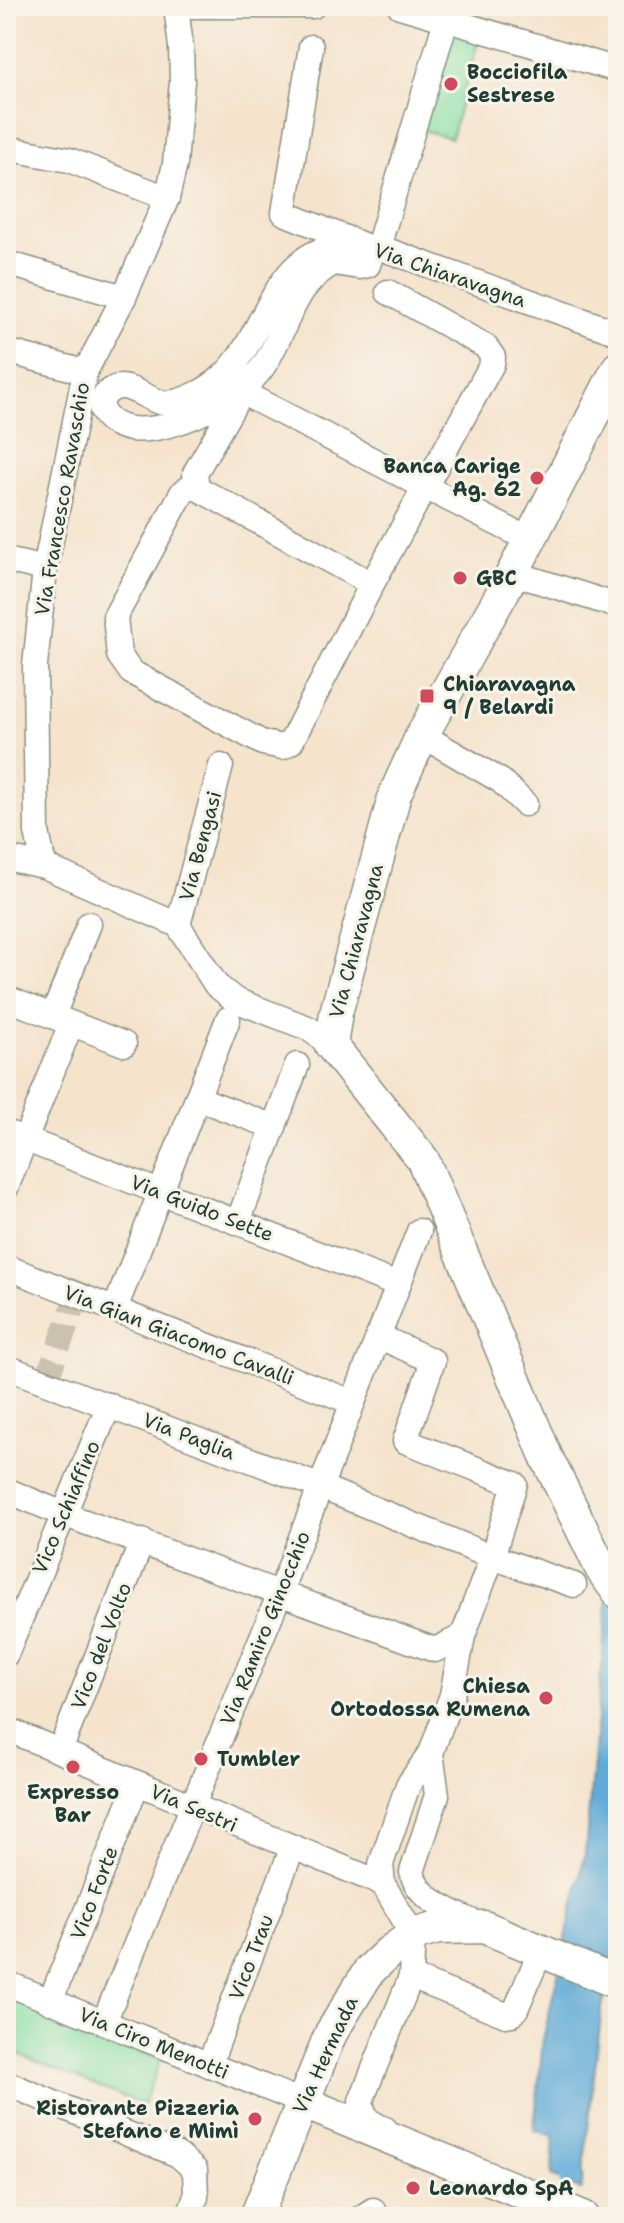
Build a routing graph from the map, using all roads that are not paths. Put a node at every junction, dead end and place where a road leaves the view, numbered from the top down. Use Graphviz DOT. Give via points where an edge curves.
graph roads {
  1 [pos="176,6"];
  2 [pos="313,6"];
  3 [pos="400,6"];
  4 [pos="446,20"];
  5 [pos="311,47"];
  6 [pos="618,70"];
  7 [pos="6,148"];
  8 [pos="167,198"];
  9 [pos="376,248"];
  10 [pos="6,263"];
  11 [pos="388,292"];
  12 [pos="124,297"];
  13 [pos="618,333"];
  14 [pos="6,351"];
  15 [pos="618,368"];
  16 [pos="85,372"];
  17 [pos="239,392"];
  18 [pos="425,487"];
  19 [pos="197,488"];
  20 [pos="530,540"];
  21 [pos="6,560"];
  22 [pos="45,569"];
  23 [pos="513,573"];
  24 [pos="372,584"];
  25 [pos="618,606"];
  26 [pos="422,735"];
  27 [pos="221,766"];
  28 [pos="525,804"];
  29 [pos="6,858"];
  30 [pos="44,866"];
  31 [pos="89,924"];
  32 [pos="178,925"];
  33 [pos="6,998"];
  34 [pos="228,1019"];
  35 [pos="62,1020"];
  36 [pos="124,1044"];
  37 [pos="331,1045"];
  38 [pos="297,1065"];
  39 [pos="197,1098"];
  40 [pos="274,1127"];
  41 [pos="16,1135"];
  42 [pos="6,1188"];
  43 [pos="160,1192"];
  44 [pos="238,1222"];
  45 [pos="419,1231"];
  46 [pos="6,1267"];
  47 [pos="398,1285"];
  48 [pos="115,1309"];
  49 [pos="378,1336"];
  50 [pos="6,1367"];
  51 [pos="352,1402"];
  52 [pos="109,1405"];
  53 [pos="321,1487"];
  54 [pos="6,1490"];
  55 [pos="63,1514"];
  56 [pos="142,1541"];
  57 [pos="492,1557"];
  58 [pos="598,1582"];
  59 [pos="279,1593"];
  60 [pos="463,1636"];
  61 [pos="435,1650"];
  62 [pos="6,1654"];
  63 [pos="452,1695"];
  64 [pos="6,1729"];
  65 [pos="60,1751"];
  66 [pos="431,1753"];
  67 [pos="137,1784"];
  68 [pos="192,1807"];
  69 [pos="292,1849"];
  70 [pos="383,1884"];
  71 [pos="484,1927"];
  72 [pos="413,1935"];
  73 [pos="548,1954"];
  74 [pos="411,1977"];
  75 [pos="6,1983"];
  76 [pos="618,1983"];
  77 [pos="50,2002"];
  78 [pos="104,2022"];
  79 [pos="209,2065"];
  80 [pos="6,2083"];
  81 [pos="302,2102"];
  82 [pos="473,2170"];
  83 [pos="188,2217"];
  84 [pos="256,2217"];
  85 [pos="583,2217"];
  1 -- 2 [label="street"];
  1 -- 8 [label="street, Via Francesco Ravaschio" via="182,81"];
  3 -- 4 [label="street"];
  4 -- 6 [label="street"];
  4 -- 9 [label="street"];
  5 -- 9 [label="street, Via Chiaravagna" via="284,213"];
  7 -- 8 [label="street" via="69,160"];
  8 -- 12 [label="street, Via Francesco Ravaschio"];
  9 -- 13 [label="street, Via Chiaravagna"];
  9 -- 17 [label="street" via="368,265 334,263 315,275 296,299 263,367"];
  9 -- 17 [label="street" via="333,247 302,261 284,278 235,362 205,389 170,403 115,388 101,406 110,422 121,427 157,428"];
  10 -- 12 [label="street"];
  11 -- 18 [label="street" via="485,346 493,357"];
  12 -- 16 [label="street, Via Francesco Ravaschio"];
  14 -- 16 [label="street"];
  15 -- 20 [label="main road, Via Chiaravagna"];
  16 -- 22 [label="street, Via Francesco Ravaschio"];
  17 -- 18 [label="street"];
  17 -- 19 [label="street" via="195,473"];
  18 -- 20 [label="street"];
  18 -- 24 [label="street"];
  19 -- 24 [label="street"];
  19 -- 24 [label="street" via="182,493 115,617 119,655 131,672 263,743 282,747 291,742"];
  20 -- 23 [label="main road, Via Chiaravagna"];
  21 -- 22 [label="street"];
  22 -- 30 [label="street, Via Francesco Ravaschio" via="35,666 37,832"];
  23 -- 25 [label="street"];
  23 -- 26 [label="main road, Via Chiaravagna"];
  26 -- 28 [label="street" via="501,781"];
  26 -- 37 [label="main road, Via Chiaravagna" via="395,794"];
  27 -- 32 [label="street, Via Bengasi"];
  29 -- 30 [label="street"];
  30 -- 32 [label="street"];
  31 -- 35 [label="street"];
  32 -- 37 [label="street" via="216,985 235,1000 308,1028"];
  33 -- 35 [label="street"];
  34 -- 39 [label="street"];
  35 -- 36 [label="street"];
  35 -- 41 [label="street"];
  37 -- 58 [label="main road, Via Chiaravagna" via="423,1160"];
  38 -- 40 [label="street"];
  39 -- 40 [label="street"];
  39 -- 43 [label="street"];
  40 -- 44 [label="street"];
  41 -- 42 [label="street"];
  41 -- 43 [label="street, Via Guido Sette"];
  43 -- 44 [label="street, Via Guido Sette"];
  43 -- 48 [label="street"];
  44 -- 47 [label="street, Via Guido Sette"];
  45 -- 47 [label="street, Via Ramiro Ginocchio"];
  46 -- 48 [label="street, Via Gian Giacomo Cavalli"];
  47 -- 49 [label="street, Via Ramiro Ginocchio"];
  48 -- 51 [label="street, Via Gian Giacomo Cavalli"];
  49 -- 51 [label="street, Via Ramiro Ginocchio"];
  49 -- 57 [label="street" via="433,1361 405,1441 515,1484"];
  50 -- 52 [label="street, Via Paglia"];
  51 -- 53 [label="street, Via Ramiro Ginocchio"];
  52 -- 53 [label="street, Via Paglia"];
  52 -- 55 [label="street, Vico Schiaffino"];
  53 -- 57 [label="street, Via Paglia"];
  53 -- 59 [label="street, Via Ramiro Ginocchio"];
  54 -- 55 [label="street"];
  55 -- 56 [label="street"];
  55 -- 62 [label="street, Vico Schiaffino"];
  56 -- 59 [label="street"];
  56 -- 65 [label="street, Vico del Volto"];
  57 -- 58 [label="street, Via Paglia"];
  57 -- 60 [label="street"];
  59 -- 61 [label="street"];
  59 -- 68 [label="street, Via Ramiro Ginocchio"];
  60 -- 61 [label="street"];
  60 -- 63 [label="street"];
  61 -- 63 [label="street"];
  63 -- 66 [label="street"];
  64 -- 65 [label="street, Via Sestri"];
  65 -- 67 [label="street, Via Sestri"];
  66 -- 70 [label="street" via="408,1785 381,1864"];
  66 -- 71 [label="street" via="437,1795 412,1872 414,1882 428,1898"];
  67 -- 68 [label="street, Via Sestri"];
  67 -- 77 [label="street, Vico Forte"];
  68 -- 69 [label="street, Via Sestri"];
  68 -- 78 [label="street, Via Ramiro Ginocchio"];
  69 -- 70 [label="street, Via Sestri"];
  69 -- 79 [label="street, Vico Trau"];
  70 -- 72 [label="street"];
  71 -- 72 [label="main road, Via Hermada" via="438,1928"];
  71 -- 73 [label="main road"];
  72 -- 74 [label="street"];
  72 -- 81 [label="main road, Via Hermada" via="378,1962 352,1995"];
  73 -- 74 [label="street" via="512,2014"];
  73 -- 76 [label="main road"];
  74 -- 82 [label="street" via="363,2091 362,2109 371,2123"];
  75 -- 77 [label="street, Via Ciro Menotti"];
  77 -- 78 [label="street, Via Ciro Menotti"];
  78 -- 79 [label="street, Via Ciro Menotti"];
  79 -- 81 [label="street, Via Ciro Menotti"];
  80 -- 83 [label="street" via="178,2155 195,2170 196,2197"];
  81 -- 82 [label="main road"];
  81 -- 84 [label="main road, Via Hermada"];
  82 -- 85 [label="main road"];
}
